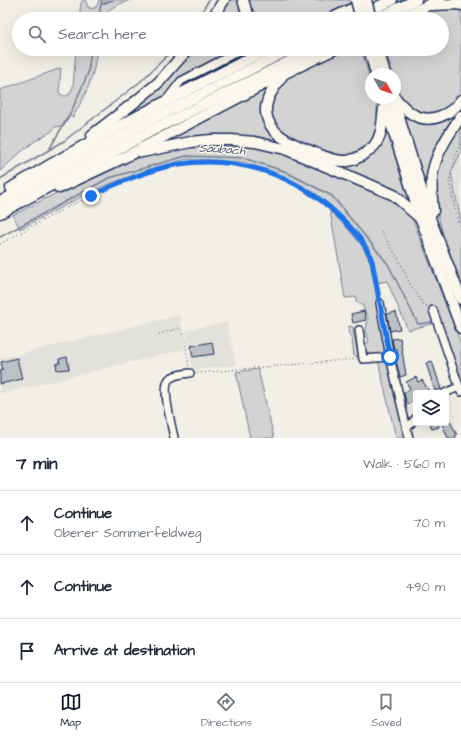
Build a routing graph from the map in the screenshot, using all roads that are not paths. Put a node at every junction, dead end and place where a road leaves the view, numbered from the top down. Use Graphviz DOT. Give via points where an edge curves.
graph roads {
  1 [pos="224,0"];
  2 [pos="243,0"];
  3 [pos="356,0"];
  4 [pos="366,0"];
  5 [pos="370,0"];
  6 [pos="392,0"];
  7 [pos="416,0"];
  8 [pos="439,0"];
  9 [pos="461,5"];
  10 [pos="426,6"];
  11 [pos="216,12"];
  12 [pos="247,12"];
  13 [pos="345,12"];
  14 [pos="359,12"];
  15 [pos="367,12"];
  16 [pos="369,12"];
  17 [pos="391,12"];
  18 [pos="414,12"];
  19 [pos="182,56"];
  20 [pos="229,56"];
  21 [pos="254,56"];
  22 [pos="276,56"];
  23 [pos="300,56"];
  24 [pos="321,56"];
  25 [pos="371,56"];
  26 [pos="380,56"];
  27 [pos="374,68"];
  28 [pos="383,68"];
  29 [pos="283,74"];
  30 [pos="461,100"];
  31 [pos="166,101"];
  32 [pos="384,104"];
  33 [pos="385,104"];
  34 [pos="396,104"];
  35 [pos="400,104"];
  36 [pos="461,116"];
  37 [pos="74,151"];
  38 [pos="125,157"];
  39 [pos="41,190"];
  40 [pos="0,195"];
  41 [pos="0,202"];
  42 [pos="0,213"];
  43 [pos="421,219"];
  44 [pos="432,221"];
  45 [pos="461,299"];
  46 [pos="380,303"];
  47 [pos="433,310"];
  48 [pos="461,328"];
  49 [pos="358,330"];
  50 [pos="390,357"];
  51 [pos="188,374"];
  52 [pos="460,390"];
  53 [pos="449,392"];
  54 [pos="413,421"];
  55 [pos="407,428"];
  56 [pos="174,438"];
  57 [pos="409,438"];
  1 -- 11 [label="highway"];
  2 -- 12 [label="highway"];
  3 -- 14 [label="highway, bridge"];
  4 -- 16 [label="highway, bridge"];
  5 -- 13 [label="highway"];
  6 -- 15 [label="highway"];
  7 -- 17 [label="highway"];
  8 -- 10 [label="highway"];
  9 -- 10 [label="highway"];
  10 -- 18 [label="highway"];
  19 -- 37 [label="highway" via="158,82"];
  20 -- 31 [label="street" via="181,81"];
  21 -- 31 [label="highway"];
  22 -- 41 [label="highway"];
  23 -- 39 [label="highway"];
  24 -- 29 [label="highway"];
  25 -- 27 [label="highway"];
  26 -- 28 [label="highway"];
  29 -- 32 [label="highway" via="267,101 266,113 270,124 287,141 333,160 353,159 363,155 374,145 380,134"];
  29 -- 38 [label="highway"];
  30 -- 35 [label="highway" via="449,113 429,118 415,116"];
  31 -- 37 [label="highway"];
  33 -- 43 [label="highway"];
  34 -- 44 [label="highway"];
  36 -- 44 [label="highway" via="438,154 433,171"];
  37 -- 40 [label="highway"];
  38 -- 39 [label="highway" via="54,190"];
  38 -- 43 [label="highway" via="162,147 211,140 264,144 285,149 384,190 402,201"];
  39 -- 42 [label="highway"];
  43 -- 48 [label="highway"];
  44 -- 45 [label="highway"];
  46 -- 50 [label="street"];
  47 -- 52 [label="street"];
  49 -- 50 [label="street" via="363,359"];
  50 -- 55 [label="street"];
  51 -- 56 [label="street" via="175,375 167,383"];
  52 -- 53 [label="street"];
  54 -- 55 [label="street"];
  55 -- 57 [label="street"];
}
